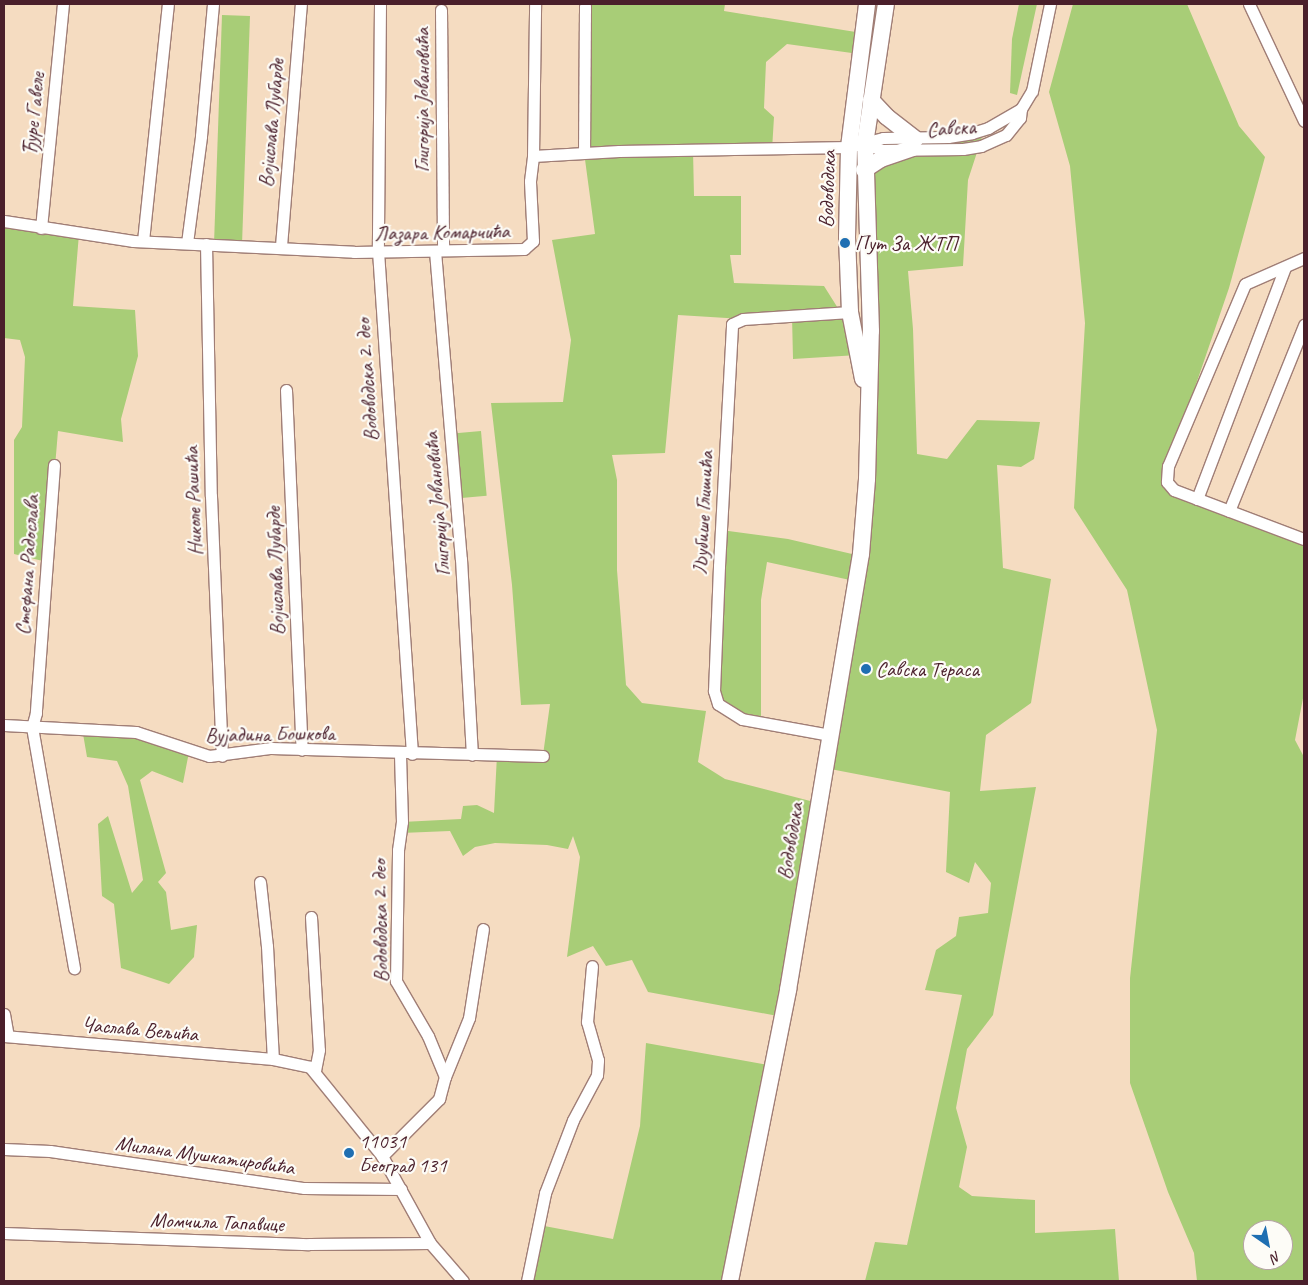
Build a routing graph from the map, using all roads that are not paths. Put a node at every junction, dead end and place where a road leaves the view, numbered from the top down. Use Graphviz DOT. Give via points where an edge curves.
graph roads {
  1 [pos="63,4"];
  2 [pos="168,4"];
  3 [pos="213,4"];
  4 [pos="301,4"];
  5 [pos="380,4"];
  6 [pos="535,4"];
  7 [pos="868,4"];
  8 [pos="886,4"];
  9 [pos="1050,4"];
  10 [pos="1248,4"];
  11 [pos="585,6"];
  12 [pos="440,10"];
  13 [pos="871,100"];
  14 [pos="1304,121"];
  15 [pos="914,144"];
  16 [pos="857,146"];
  17 [pos="584,152"];
  18 [pos="533,156"];
  19 [pos="864,170"];
  20 [pos="4,221"];
  21 [pos="40,228"];
  22 [pos="143,241"];
  23 [pos="187,243"];
  24 [pos="206,244"];
  25 [pos="281,246"];
  26 [pos="378,251"];
  27 [pos="439,251"];
  28 [pos="1304,258"];
  29 [pos="1285,267"];
  30 [pos="850,312"];
  31 [pos="1304,325"];
  32 [pos="286,390"];
  33 [pos="868,406"];
  34 [pos="54,465"];
  35 [pos="1197,499"];
  36 [pos="1229,511"];
  37 [pos="1304,539"];
  38 [pos="4,726"];
  39 [pos="32,727"];
  40 [pos="830,735"];
  41 [pos="302,750"];
  42 [pos="400,753"];
  43 [pos="412,754"];
  44 [pos="472,755"];
  45 [pos="222,756"];
  46 [pos="543,756"];
  47 [pos="260,882"];
  48 [pos="311,917"];
  49 [pos="484,929"];
  50 [pos="592,966"];
  51 [pos="74,968"];
  52 [pos="4,1014"];
  53 [pos="6,1036"];
  54 [pos="273,1059"];
  55 [pos="315,1071"];
  56 [pos="445,1077"];
  57 [pos="4,1149"];
  58 [pos="382,1156"];
  59 [pos="401,1189"];
  60 [pos="4,1233"];
  61 [pos="430,1243"];
  62 [pos="463,1281"];
  63 [pos="527,1281"];
  64 [pos="730,1281"];
  1 -- 21 [label="street, Ђуре Гавеле"];
  2 -- 22 [label="street"];
  3 -- 23 [label="street"];
  4 -- 25 [label="street, Војислава Лубарде"];
  5 -- 26 [label="street, Водоводска 2. део"];
  6 -- 18 [label="street"];
  7 -- 16 [label="main road, Водоводска"];
  8 -- 13 [label="main road, Водоводска"];
  9 -- 15 [label="street, Савска" via="1032,91 1015,127 996,141 963,149"];
  10 -- 14 [label="street"];
  11 -- 17 [label="street"];
  12 -- 27 [label="street, Глигорија Јовановића"];
  13 -- 15 [label="main road"];
  13 -- 16 [label="main road, Водоводска"];
  15 -- 16 [label="street, Савска" via="882,150"];
  15 -- 19 [label="main road" via="881,158"];
  16 -- 17 [label="street"];
  16 -- 19 [label="main road, Водоводска"];
  16 -- 30 [label="main road, Водоводска" via="847,237"];
  17 -- 18 [label="street"];
  18 -- 27 [label="street, Лазара Комарчића" via="530,181 533,242 515,250"];
  19 -- 33 [label="main road, Водоводска" via="871,330"];
  20 -- 21 [label="street, Лазара Комарчића"];
  21 -- 22 [label="street, Лазара Комарчића"];
  22 -- 23 [label="street, Лазара Комарчића"];
  23 -- 24 [label="street, Лазара Комарчића"];
  24 -- 25 [label="street, Лазара Комарчића"];
  24 -- 45 [label="street, Николе Рашића" via="211,496"];
  25 -- 26 [label="street, Лазара Комарчића"];
  26 -- 27 [label="street, Лазара Комарчића"];
  26 -- 43 [label="street, Водоводска 2. део"];
  27 -- 44 [label="street, Глигорија Јовановића"];
  28 -- 29 [label="street"];
  29 -- 35 [label="street"];
  29 -- 35 [label="street" via="1244,284 1168,466 1167,482 1174,490"];
  30 -- 33 [label="main road, Водоводска"];
  30 -- 40 [label="street, Љубише Глишића" via="743,319 732,324 719,566 714,692 718,704 742,718"];
  31 -- 36 [label="street"];
  32 -- 41 [label="street, Војислава Лубарде"];
  33 -- 40 [label="main road, Водоводска" via="862,554"];
  34 -- 39 [label="street, Стефана Радослава" via="36,713"];
  35 -- 36 [label="street"];
  36 -- 37 [label="street"];
  38 -- 39 [label="street, Вујадина Бошкова"];
  39 -- 45 [label="street, Вујадина Бошкова" via="136,732 189,752"];
  39 -- 51 [label="street"];
  40 -- 64 [label="main road, Водоводска" via="788,990"];
  41 -- 42 [label="street, Вујадина Бошкова"];
  41 -- 45 [label="street, Вујадина Бошкова" via="271,748"];
  42 -- 43 [label="street, Вујадина Бошкова"];
  42 -- 56 [label="street, Водоводска 2. део" via="402,822 398,850 396,981 428,1036"];
  43 -- 44 [label="street, Вујадина Бошкова"];
  44 -- 46 [label="street, Вујадина Бошкова"];
  47 -- 54 [label="street"];
  48 -- 55 [label="street" via="319,1050"];
  49 -- 56 [label="street" via="469,1018"];
  50 -- 63 [label="street" via="587,1022 598,1060 597,1075 573,1120 551,1176"];
  52 -- 53 [label="street"];
  53 -- 54 [label="street, Часлава Вељића"];
  54 -- 55 [label="street, Часлава Вељића" via="304,1065"];
  55 -- 58 [label="street"];
  56 -- 58 [label="street" via="439,1099"];
  57 -- 59 [label="street, Милана Мушкатировића" via="50,1151 304,1188"];
  58 -- 59 [label="street"];
  59 -- 61 [label="street"];
  60 -- 61 [label="street, Момчила Тапавице" via="309,1244"];
  61 -- 62 [label="street"];
}
